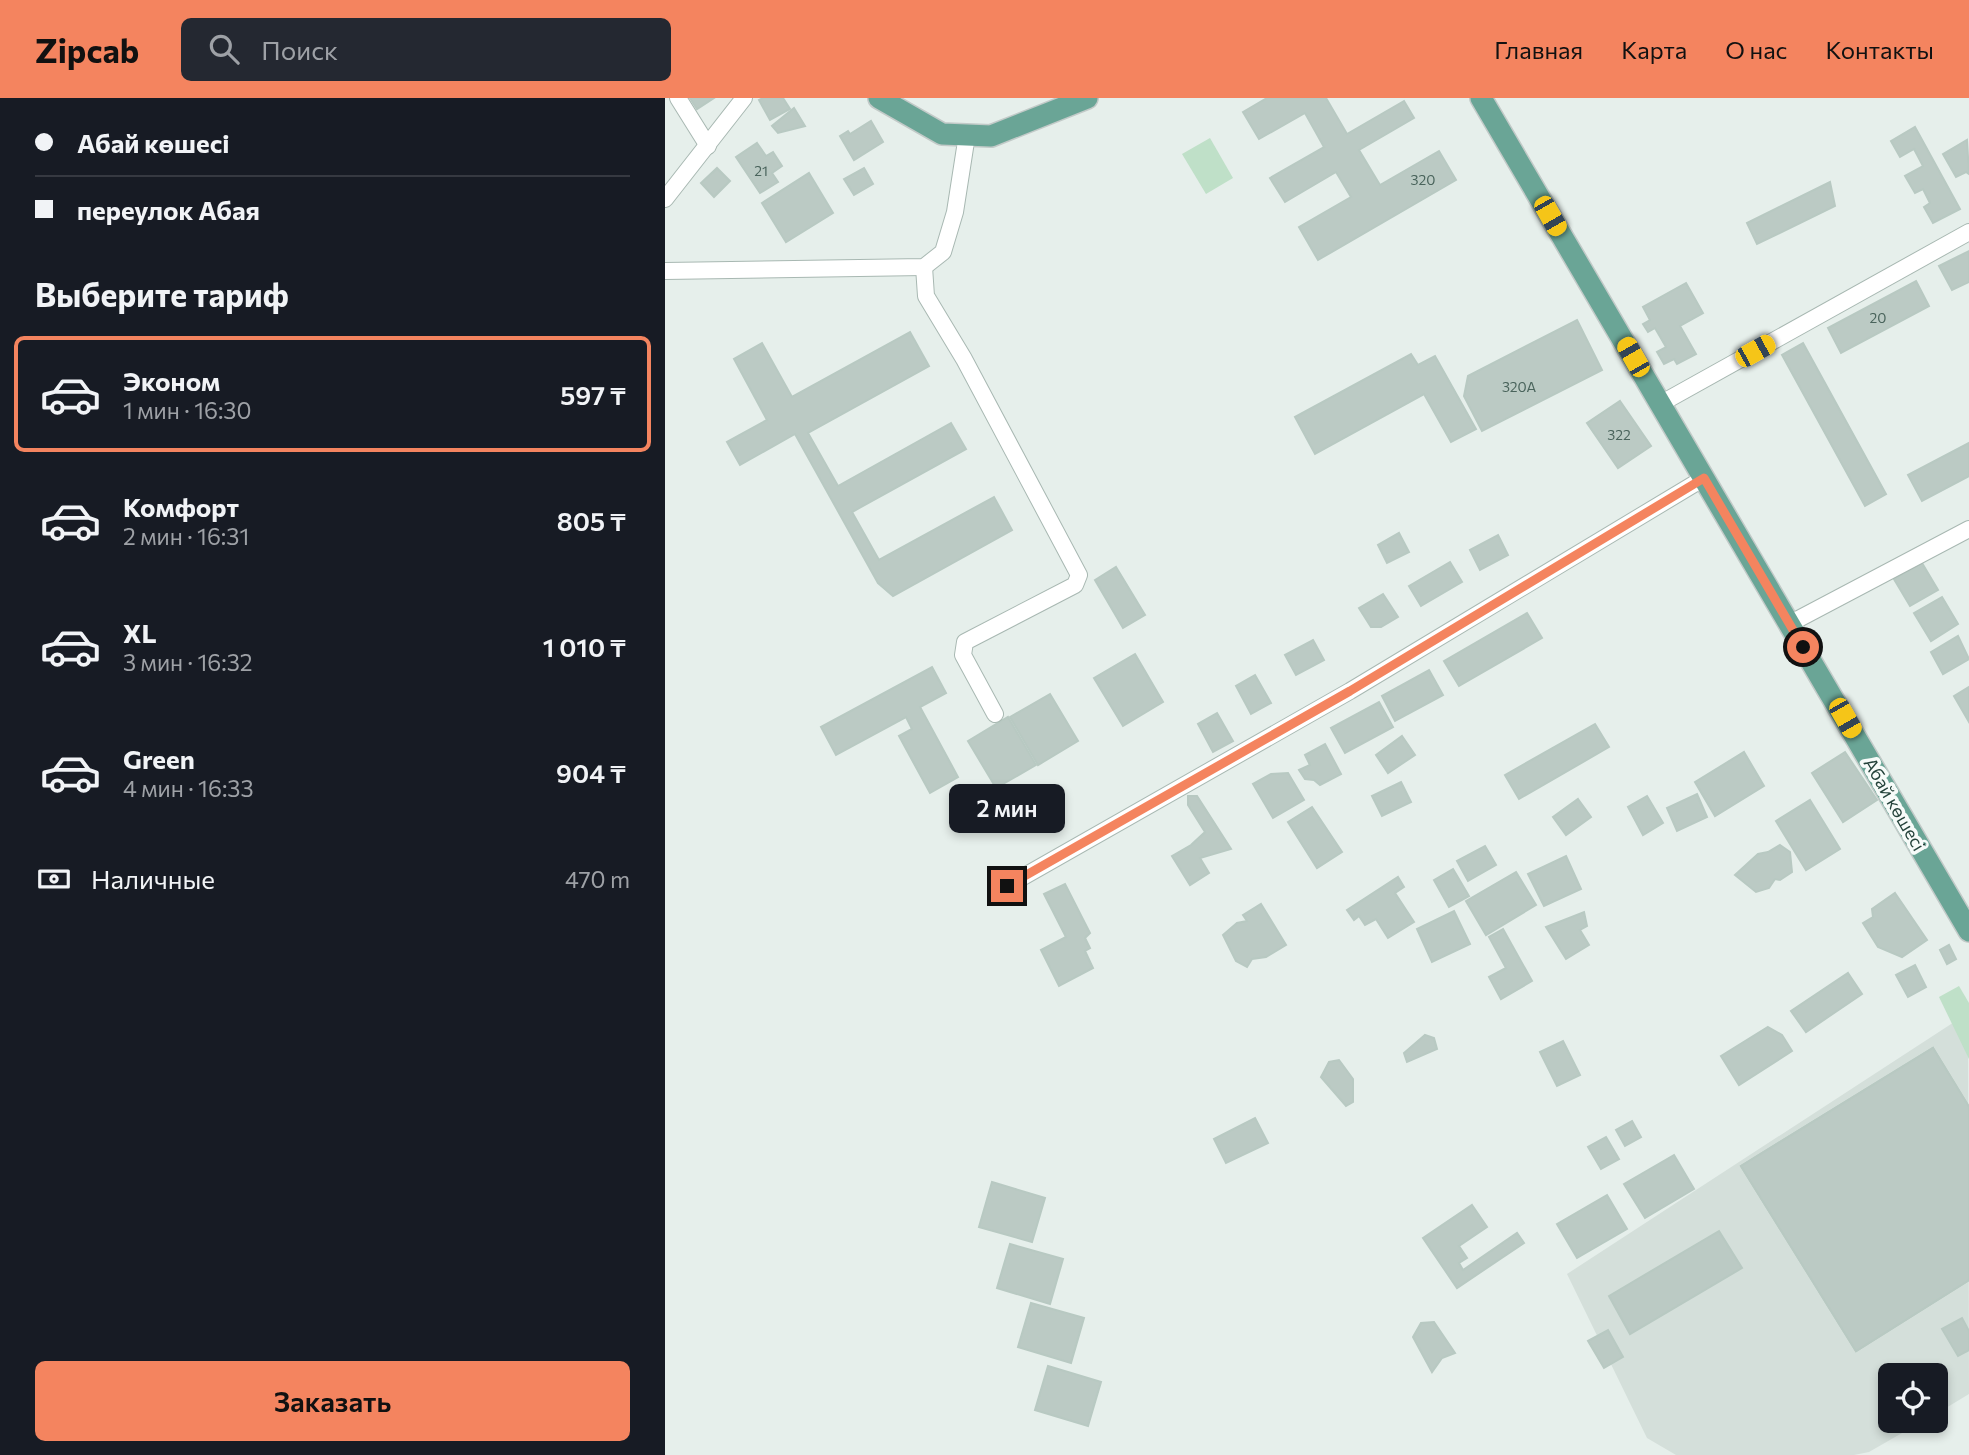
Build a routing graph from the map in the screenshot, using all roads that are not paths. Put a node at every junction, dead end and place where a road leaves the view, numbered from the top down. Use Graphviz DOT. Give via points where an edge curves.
graph roads {
  1 [pos="678,98"];
  2 [pos="744,98"];
  3 [pos="879,98"];
  4 [pos="1087,98"];
  5 [pos="1481,98"];
  6 [pos="967,135"];
  7 [pos="708,146"];
  8 [pos="665,199"];
  9 [pos="1969,232"];
  10 [pos="924,267"];
  11 [pos="665,271"];
  12 [pos="1660,404"];
  13 [pos="1704,478"];
  14 [pos="1969,529"];
  15 [pos="1789,624"];
  16 [pos="996,714"];
  17 [pos="1007,886"];
  18 [pos="1969,931"];
  1 -- 7 [label="street"];
  2 -- 7 [label="street"];
  3 -- 6 [label="main road" via="942,134"];
  4 -- 6 [label="main road" via="991,136"];
  5 -- 12 [label="main road, Абай көшесі"];
  6 -- 10 [label="street" via="955,212 943,252"];
  7 -- 8 [label="street"];
  9 -- 12 [label="street"];
  10 -- 11 [label="street"];
  10 -- 16 [label="street" via="926,296 1079,575 1075,585 965,642 963,655"];
  12 -- 13 [label="main road, Абай көшесі"];
  13 -- 15 [label="main road, Абай көшесі"];
  13 -- 17 [label="street" via="1350,691"];
  14 -- 15 [label="street"];
  15 -- 18 [label="main road, Абай көшесі"];
}
